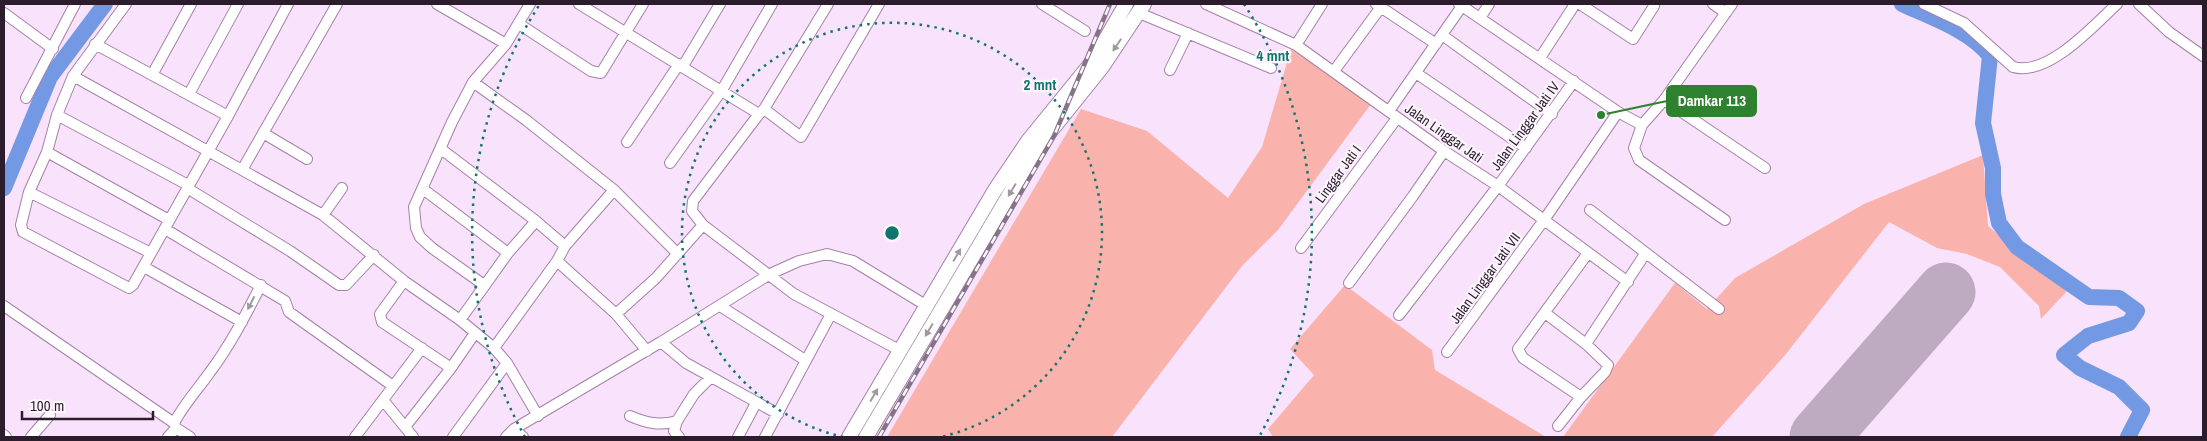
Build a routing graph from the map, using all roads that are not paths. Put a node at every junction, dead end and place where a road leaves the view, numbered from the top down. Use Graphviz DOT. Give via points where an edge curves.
graph roads {
  1 [pos="75,4"];
  2 [pos="126,4"];
  3 [pos="191,4"];
  4 [pos="238,4"];
  5 [pos="288,4"];
  6 [pos="337,4"];
  7 [pos="437,4"];
  8 [pos="530,4"];
  9 [pos="643,4"];
  10 [pos="720,4"];
  11 [pos="772,4"];
  12 [pos="828,4"];
  13 [pos="879,4"];
  14 [pos="1042,4"];
  15 [pos="1126,4"];
  16 [pos="1206,4"];
  17 [pos="1322,4"];
  18 [pos="1489,4"];
  19 [pos="1575,4"];
  20 [pos="1580,4"];
  21 [pos="1713,4"];
  22 [pos="1732,4"];
  23 [pos="1924,4"];
  24 [pos="2118,4"];
  25 [pos="2139,4"];
  26 [pos="585,5"];
  27 [pos="1460,5"];
  28 [pos="1383,6"];
  29 [pos="1654,6"];
  30 [pos="1142,8"];
  31 [pos="4,13"];
  32 [pos="1726,13"];
  33 [pos="1480,18"];
  34 [pos="519,24"];
  35 [pos="1086,31"];
  36 [pos="627,32"];
  37 [pos="1188,33"];
  38 [pos="1442,35"];
  39 [pos="96,44"];
  40 [pos="506,44"];
  41 [pos="1436,44"];
  42 [pos="1296,45"];
  43 [pos="53,49"];
  44 [pos="2203,56"];
  45 [pos="1540,58"];
  46 [pos="681,65"];
  47 [pos="1271,68"];
  48 [pos="1170,70"];
  49 [pos="1334,71"];
  50 [pos="1416,73"];
  51 [pos="152,75"];
  52 [pos="73,76"];
  53 [pos="1574,81"];
  54 [pos="473,82"];
  55 [pos="722,90"];
  56 [pos="189,94"];
  57 [pos="26,98"];
  58 [pos="1664,100"];
  59 [pos="761,111"];
  60 [pos="1389,111"];
  61 [pos="1618,112"];
  62 [pos="1552,114"];
  63 [pos="57,115"];
  64 [pos="228,116"];
  65 [pos="1397,118"];
  66 [pos="1642,125"];
  67 [pos="263,132"];
  68 [pos="627,142"];
  69 [pos="1033,144"];
  70 [pos="1526,148"];
  71 [pos="441,149"];
  72 [pos="207,151"];
  73 [pos="1444,151"];
  74 [pos="47,152"];
  75 [pos="307,159"];
  76 [pos="670,163"];
  77 [pos="1765,168"];
  78 [pos="242,170"];
  79 [pos="1498,186"];
  80 [pos="188,187"];
  81 [pos="342,188"];
  82 [pos="423,189"];
  83 [pos="614,190"];
  84 [pos="29,192"];
  85 [pos="1590,210"];
  86 [pos="322,215"];
  87 [pos="1544,220"];
  88 [pos="1725,220"];
  89 [pos="536,221"];
  90 [pos="167,225"];
  91 [pos="703,225"];
  92 [pos="565,246"];
  93 [pos="1301,248"];
  94 [pos="152,253"];
  95 [pos="508,253"];
  96 [pos="1588,253"];
  97 [pos="678,254"];
  98 [pos="1645,254"];
  99 [pos="374,255"];
  100 [pos="557,261"];
  101 [pos="144,267"];
  102 [pos="770,274"];
  103 [pos="404,281"];
  104 [pos="1628,282"];
  105 [pos="1348,283"];
  106 [pos="261,285"];
  107 [pos="484,285"];
  108 [pos="4,306"];
  109 [pos="720,306"];
  110 [pos="927,306"];
  111 [pos="1720,309"];
  112 [pos="1545,313"];
  113 [pos="616,314"];
  114 [pos="831,314"];
  115 [pos="1399,315"];
  116 [pos="460,320"];
  117 [pos="242,322"];
  118 [pos="475,333"];
  119 [pos="661,342"];
  120 [pos="1586,344"];
  121 [pos="422,348"];
  122 [pos="494,348"];
  123 [pos="647,351"];
  124 [pos="901,351"];
  125 [pos="1447,352"];
  126 [pos="805,360"];
  127 [pos="507,363"];
  128 [pos="451,368"];
  129 [pos="711,377"];
  130 [pos="393,386"];
  131 [pos="1581,397"];
  132 [pos="383,400"];
  133 [pos="756,403"];
  134 [pos="778,414"];
  135 [pos="50,415"];
  136 [pos="538,416"];
  137 [pos="630,416"];
  138 [pos="677,421"];
  139 [pos="175,425"];
  140 [pos="405,426"];
  141 [pos="1558,426"];
  142 [pos="514,429"];
  143 [pos="31,437"];
  144 [pos="168,437"];
  145 [pos="190,437"];
  146 [pos="355,437"];
  147 [pos="413,437"];
  148 [pos="453,437"];
  149 [pos="506,437"];
  150 [pos="523,437"];
  151 [pos="679,437"];
  152 [pos="738,437"];
  153 [pos="765,437"];
  154 [pos="849,437"];
  155 [pos="866,437"];
  1 -- 43 [label="street"];
  2 -- 39 [label="street"];
  3 -- 51 [label="street"];
  4 -- 56 [label="street"];
  5 -- 64 [label="street"];
  6 -- 67 [label="street"];
  7 -- 40 [label="street"];
  8 -- 34 [label="street"];
  9 -- 36 [label="street"];
  10 -- 46 [label="street"];
  11 -- 55 [label="street"];
  12 -- 59 [label="street"];
  13 -- 59 [label="street" via="801,137"];
  14 -- 35 [label="street"];
  15 -- 69 [label="highway" via="1093,61"];
  16 -- 42 [label="street, Jalan Linggar Jati"];
  17 -- 42 [label="street"];
  18 -- 33 [label="street"];
  19 -- 45 [label="street"];
  20 -- 29 [label="street" via="1633,40"];
  21 -- 32 [label="street"];
  22 -- 32 [label="street"];
  23 -- 24 [label="street" via="1964,23 2013,66 2023,69 2058,56"];
  25 -- 44 [label="street"];
  26 -- 36 [label="street"];
  27 -- 33 [label="street"];
  27 -- 38 [label="street"];
  28 -- 41 [label="street"];
  28 -- 49 [label="street"];
  30 -- 37 [label="street"];
  30 -- 69 [label="highway, one-way" via="1102,67"];
  31 -- 43 [label="street"];
  32 -- 58 [label="street"];
  33 -- 45 [label="street"];
  34 -- 36 [label="street" via="597,73 604,69"];
  34 -- 40 [label="street"];
  36 -- 46 [label="street"];
  37 -- 47 [label="street"];
  37 -- 48 [label="street"];
  38 -- 41 [label="street"];
  38 -- 62 [label="street"];
  39 -- 51 [label="street"];
  39 -- 52 [label="street"];
  40 -- 54 [label="street"];
  41 -- 50 [label="street"];
  42 -- 49 [label="street, Jalan Linggar Jati"];
  43 -- 57 [label="street"];
  45 -- 53 [label="street"];
  46 -- 55 [label="street"];
  46 -- 68 [label="street"];
  49 -- 60 [label="street, Jalan Linggar Jati"];
  50 -- 60 [label="street"];
  50 -- 70 [label="street"];
  51 -- 56 [label="street"];
  52 -- 63 [label="street"];
  52 -- 72 [label="street"];
  53 -- 61 [label="street"];
  53 -- 62 [label="street, Jalan Linggar Jati IV"];
  54 -- 71 [label="street"];
  54 -- 83 [label="street"];
  55 -- 59 [label="street"];
  55 -- 76 [label="street"];
  56 -- 64 [label="street"];
  58 -- 66 [label="street"];
  58 -- 77 [label="street"];
  59 -- 91 [label="street" via="693,201 692,211"];
  60 -- 65 [label="street, Jalan Linggar Jati"];
  61 -- 66 [label="street"];
  61 -- 87 [label="street, Jalan Linggar Jati VII"];
  62 -- 70 [label="street, Jalan Linggar Jati IV"];
  63 -- 74 [label="street"];
  63 -- 80 [label="street"];
  64 -- 72 [label="street"];
  65 -- 73 [label="street, Jalan Linggar Jati"];
  65 -- 93 [label="street, Linggar Jati I"];
  66 -- 88 [label="street" via="1634,148 1639,160"];
  67 -- 75 [label="street"];
  67 -- 78 [label="street"];
  110 -- 69 [label="highway, one-way" via="995,190"];
  69 -- 155 [label="highway, one-way"];
  70 -- 79 [label="street, Jalan Linggar Jati IV"];
  71 -- 82 [label="street"];
  71 -- 89 [label="street"];
  72 -- 78 [label="street"];
  72 -- 80 [label="street"];
  73 -- 79 [label="street, Jalan Linggar Jati"];
  73 -- 105 [label="street"];
  74 -- 84 [label="street"];
  74 -- 90 [label="street"];
  78 -- 86 [label="street"];
  79 -- 87 [label="street, Jalan Linggar Jati"];
  79 -- 115 [label="street, Jalan Linggar Jati IV"];
  80 -- 90 [label="street"];
  80 -- 99 [label="street" via="339,285 346,285"];
  81 -- 86 [label="street"];
  82 -- 95 [label="street"];
  82 -- 107 [label="street" via="414,207 420,237"];
  83 -- 92 [label="street"];
  83 -- 97 [label="street"];
  84 -- 94 [label="street"];
  84 -- 101 [label="street" via="21,225 23,232 126,288 133,285"];
  85 -- 98 [label="street"];
  86 -- 99 [label="street"];
  87 -- 96 [label="street, Jalan Linggar Jati"];
  87 -- 125 [label="street, Jalan Linggar Jati VII"];
  89 -- 92 [label="street"];
  89 -- 95 [label="street"];
  90 -- 94 [label="street"];
  90 -- 106 [label="street"];
  91 -- 97 [label="street"];
  91 -- 102 [label="street"];
  92 -- 100 [label="street"];
  94 -- 101 [label="street"];
  95 -- 107 [label="street"];
  96 -- 104 [label="street, Jalan Linggar Jati"];
  96 -- 112 [label="street"];
  97 -- 113 [label="street"];
  98 -- 104 [label="street"];
  98 -- 111 [label="street"];
  99 -- 103 [label="street"];
  100 -- 113 [label="street"];
  100 -- 122 [label="street"];
  101 -- 117 [label="street"];
  102 -- 109 [label="street"];
  102 -- 110 [label="street" via="799,261 827,254 853,261"];
  102 -- 114 [label="street" via="794,294"];
  103 -- 116 [label="street"];
  103 -- 121 [label="street" via="380,318"];
  104 -- 120 [label="street"];
  106 -- 117 [label="street, one-way"];
  106 -- 130 [label="street" via="284,300 289,312"];
  107 -- 116 [label="street"];
  108 -- 139 [label="street"];
  109 -- 119 [label="street"];
  109 -- 126 [label="street"];
  110 -- 124 [label="highway"];
  112 -- 120 [label="street"];
  112 -- 131 [label="street" via="1518,347 1518,352"];
  113 -- 123 [label="street"];
  114 -- 124 [label="street"];
  114 -- 126 [label="street"];
  116 -- 118 [label="street"];
  117 -- 139 [label="street" via="211,371 182,408"];
  118 -- 122 [label="street"];
  118 -- 128 [label="street"];
  119 -- 123 [label="street"];
  119 -- 129 [label="street" via="686,363"];
  120 -- 131 [label="street" via="1606,360 1608,366"];
  121 -- 128 [label="street"];
  121 -- 130 [label="street"];
  122 -- 127 [label="street"];
  123 -- 136 [label="street"];
  154 -- 124 [label="highway, one-way"];
  126 -- 134 [label="street"];
  127 -- 136 [label="street"];
  127 -- 148 [label="street"];
  128 -- 140 [label="street"];
  129 -- 133 [label="street"];
  129 -- 138 [label="street" via="694,394"];
  130 -- 132 [label="street"];
  131 -- 141 [label="street"];
  132 -- 140 [label="street"];
  132 -- 146 [label="street"];
  133 -- 134 [label="street"];
  133 -- 152 [label="street"];
  134 -- 153 [label="street"];
  135 -- 143 [label="street"];
  136 -- 142 [label="street"];
  137 -- 138 [label="street" via="642,422 664,425"];
  138 -- 151 [label="street" via="674,431"];
  139 -- 144 [label="street"];
  139 -- 145 [label="street"];
  140 -- 147 [label="street"];
  142 -- 149 [label="street"];
  142 -- 150 [label="street"];
}
